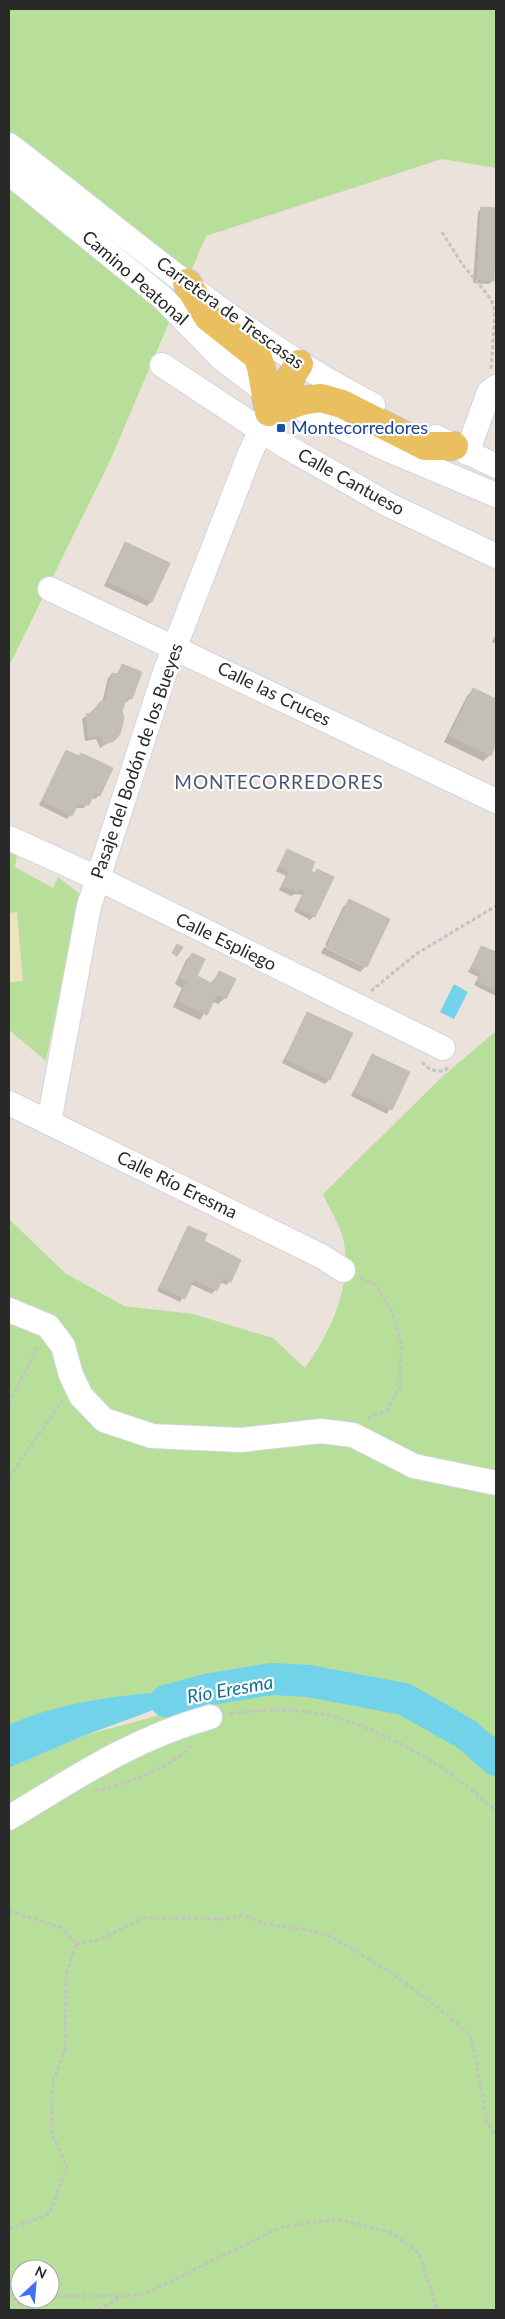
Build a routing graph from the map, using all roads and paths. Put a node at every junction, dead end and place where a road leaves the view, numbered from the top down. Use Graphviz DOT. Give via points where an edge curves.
graph roads {
  1 [pos="9,145"];
  2 [pos="9,173"];
  3 [pos="442,232"];
  4 [pos="187,283"];
  5 [pos="299,364"];
  6 [pos="162,365"];
  7 [pos="258,386"];
  8 [pos="493,390"];
  9 [pos="303,409"];
  10 [pos="264,421"];
  11 [pos="461,449"];
  12 [pos="496,466"];
  13 [pos="496,495"];
  14 [pos="496,556"];
  15 [pos="50,589"];
  16 [pos="175,646"];
  17 [pos="496,801"];
  18 [pos="9,838"];
  19 [pos="97,878"];
  20 [pos="496,906"];
  21 [pos="354,1005"];
  22 [pos="443,1048"];
  23 [pos="9,1103"];
  24 [pos="49,1122"];
  25 [pos="344,1270"];
  26 [pos="9,1310"];
  27 [pos="42,1338"];
  28 [pos="75,1383"];
  29 [pos="9,1403"];
  30 [pos="365,1420"];
  31 [pos="9,1476"];
  32 [pos="496,1483"];
  33 [pos="210,1717"];
  34 [pos="87,1792"];
  35 [pos="496,1812"];
  36 [pos="9,1818"];
  37 [pos="9,1911"];
  38 [pos="76,1944"];
  39 [pos="496,2135"];
  40 [pos="9,2229"];
  41 [pos="9,2293"];
  42 [pos="60,2296"];
  43 [pos="124,2296"];
  44 [pos="24,2310"];
  45 [pos="98,2310"];
  46 [pos="436,2310"];
  1 -- 4 [label="street, Carretera de Trescasas"];
  2 -- 7 [label="street, Camino Peatonal" via="163,298 221,358"];
  3 -- 8 [label="path" via="462,264 491,299 495,311"];
  4 -- 5 [label="street, Carretera de Trescasas" via="235,321"];
  4 -- 10 [label="main road" via="208,317 257,356 261,367"];
  5 -- 10 [label="main road"];
  5 -- 11 [label="street, Carretera de Trescasas"];
  6 -- 10 [label="street, Calle Cantueso"];
  8 -- 11 [label="street"];
  9 -- 13 [label="street" via="384,448"];
  10 -- 11 [label="main road" via="306,400 321,398 342,404 425,446"];
  10 -- 14 [label="street, Calle Cantueso" via="389,505"];
  10 -- 16 [label="street, Pasaje del Bodón de los Bueyes"];
  11 -- 12 [label="street, Carretera de Trescasas"];
  15 -- 16 [label="street, Calle las Cruces"];
  16 -- 17 [label="street, Calle las Cruces"];
  16 -- 19 [label="street, Pasaje del Bodón de los Bueyes"];
  18 -- 19 [label="street, Calle Espliego"];
  19 -- 21 [label="street, Calle Espliego"];
  19 -- 24 [label="street, Pasaje del Bodón de los Bueyes"];
  20 -- 21 [label="path" via="416,954"];
  21 -- 22 [label="street, Calle Espliego"];
  23 -- 24 [label="street, Calle Río Eresma"];
  24 -- 25 [label="street, Calle Río Eresma"];
  25 -- 30 [label="path" via="375,1284 391,1309 402,1342 400,1387 388,1410"];
  26 -- 28 [label="street" via="48,1326 63,1346"];
  27 -- 29 [label="path"];
  28 -- 31 [label="path"];
  28 -- 32 [label="street" via="81,1396 104,1420 152,1436 241,1440 321,1431 353,1435 414,1466"];
  33 -- 34 [label="path" via="189,1749 174,1761 101,1790"];
  33 -- 35 [label="path" via="288,1710 312,1712 354,1724 381,1734 442,1769"];
  33 -- 36 [label="street" via="117,1752"];
  37 -- 38 [label="path" via="62,1928"];
  38 -- 39 [label="path" via="101,1939 143,1918 227,1919 243,1915 266,1924 332,1937 393,1974 471,2037 488,2124"];
  38 -- 40 [label="path" via="66,1975 65,2050 53,2081 51,2132 67,2167 50,2214"];
  41 -- 44 [label="path"];
  42 -- 43 [label="path"];
  43 -- 45 [label="path"];
  43 -- 46 [label="path" via="145,2294 280,2227 338,2219 390,2232 419,2253"];
}
